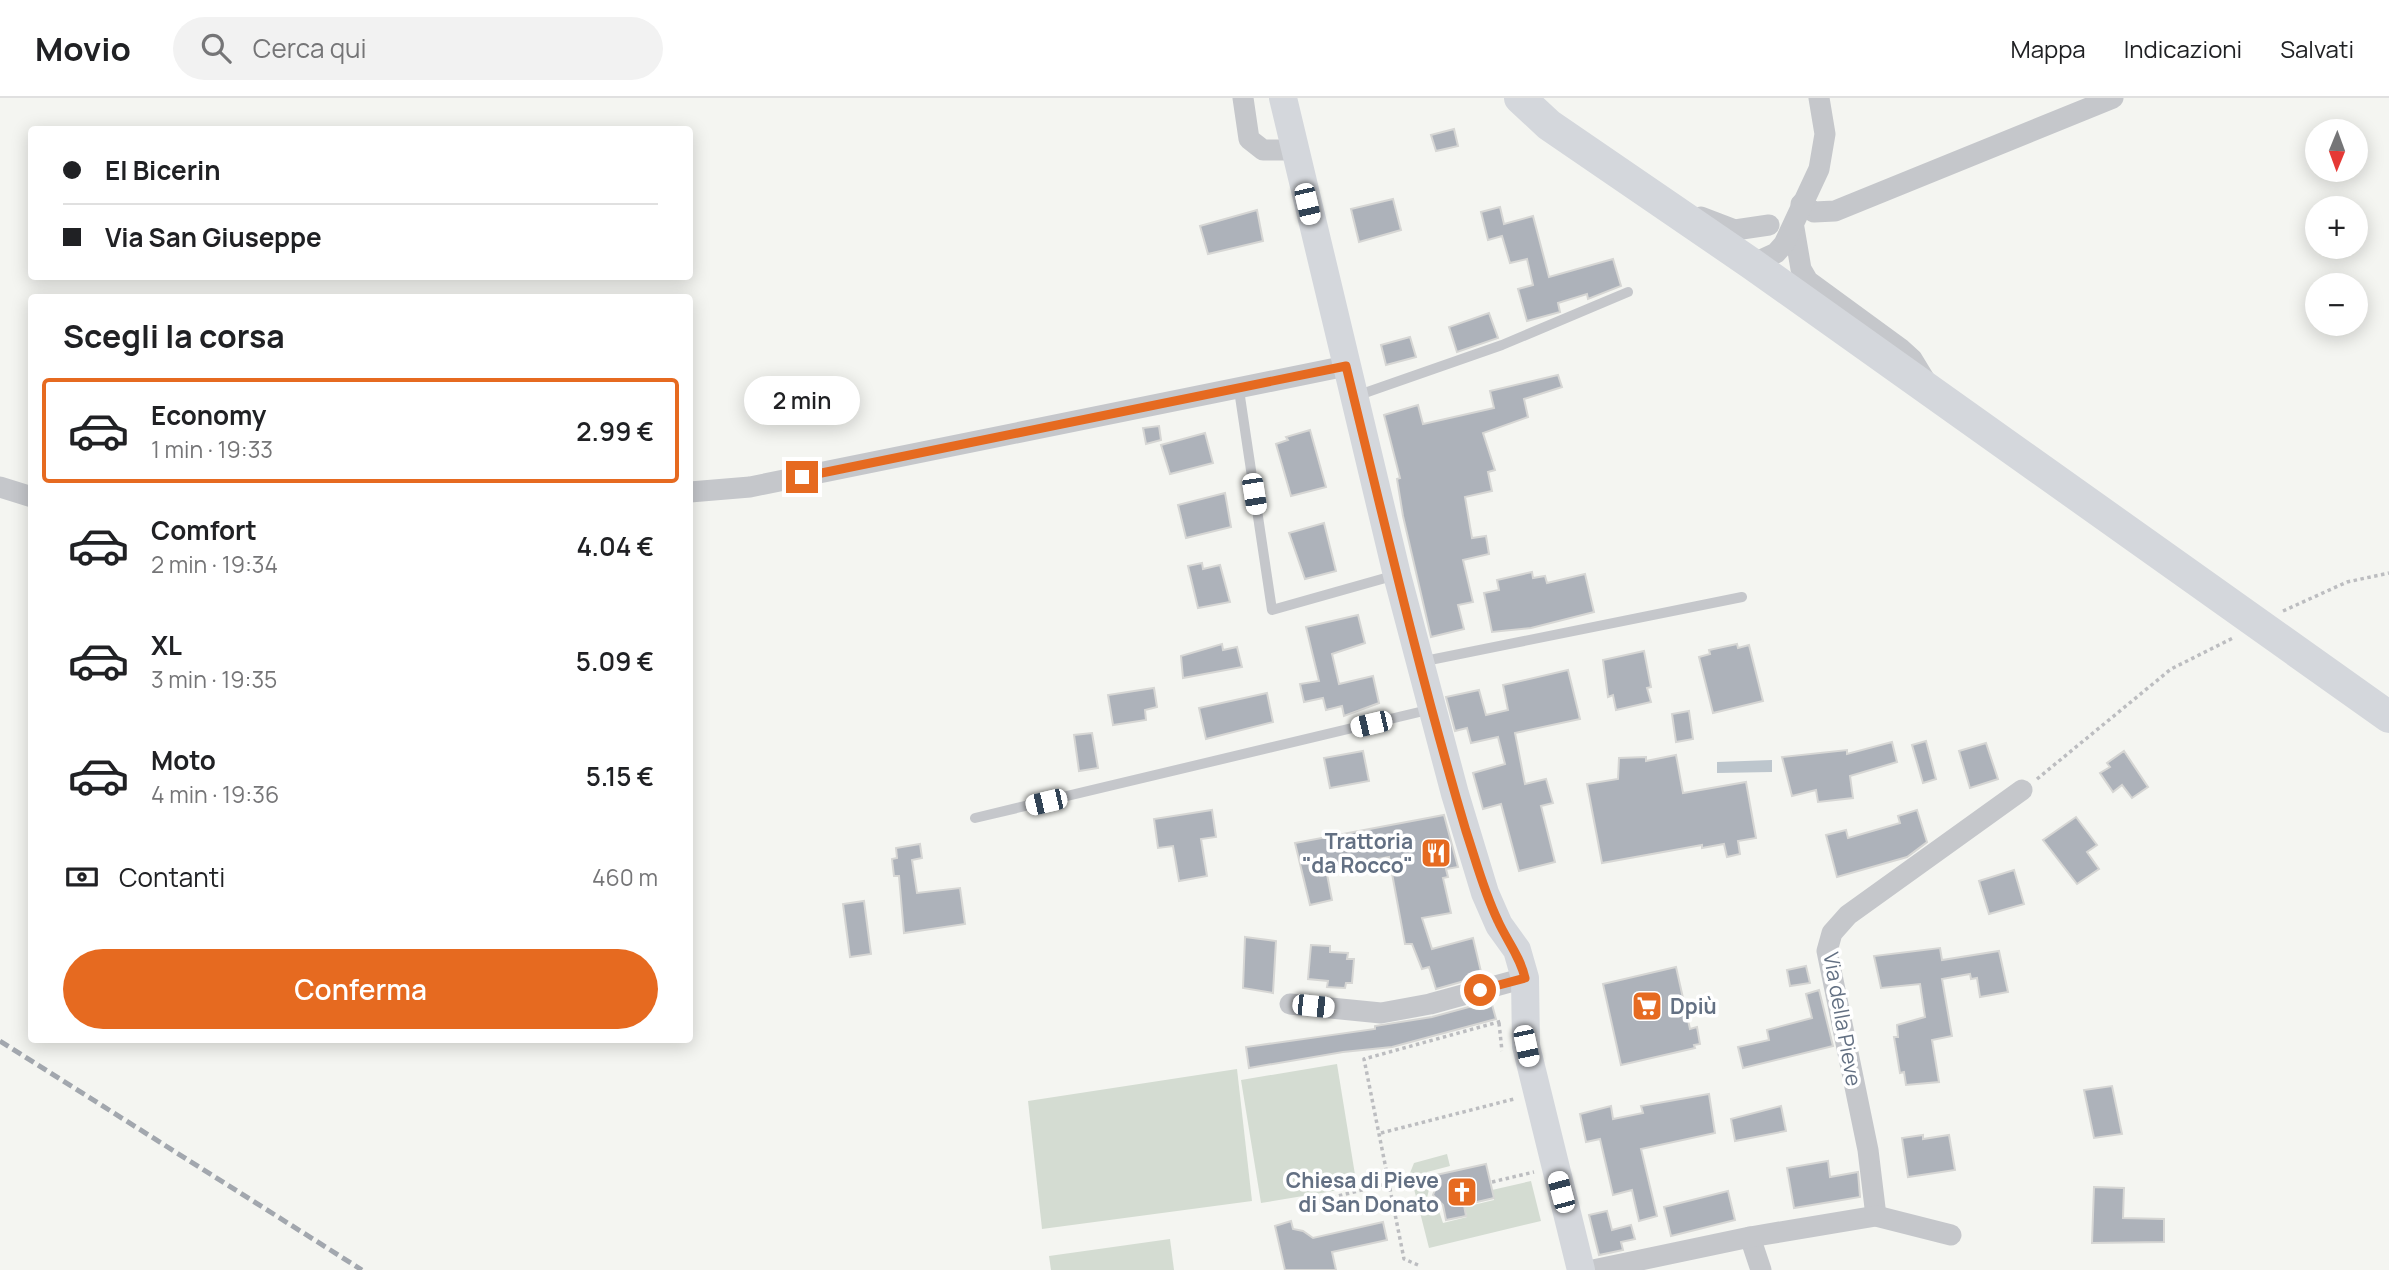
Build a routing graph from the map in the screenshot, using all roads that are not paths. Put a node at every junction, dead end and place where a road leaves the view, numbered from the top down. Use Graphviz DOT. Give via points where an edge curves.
graph roads {
  1 [pos="1243,98"];
  2 [pos="1283,98"];
  3 [pos="1520,98"];
  4 [pos="1819,98"];
  5 [pos="2113,98"];
  6 [pos="1293,150"];
  7 [pos="1588,152"];
  8 [pos="1801,204"];
  9 [pos="1769,225"];
  10 [pos="1794,228"];
  11 [pos="1752,264"];
  12 [pos="1628,292"];
  13 [pos="1346,366"];
  14 [pos="1239,390"];
  15 [pos="1929,390"];
  16 [pos="1354,396"];
  17 [pos="0,486"];
  18 [pos="693,492"];
  19 [pos="28,496"];
  20 [pos="1397,575"];
  21 [pos="1742,597"];
  22 [pos="1420,662"];
  23 [pos="1433,708"];
  24 [pos="2389,717"];
  25 [pos="2022,790"];
  26 [pos="975,818"];
  27 [pos="1525,978"];
  28 [pos="1290,1004"];
  29 [pos="1877,1216"];
  30 [pos="1951,1235"];
  31 [pos="1751,1237"];
  32 [pos="1581,1270"];
  33 [pos="1593,1270"];
  34 [pos="1760,1270"];
  1 -- 6 [label="street" via="1249,139 1263,150"];
  2 -- 6 [label="street"];
  3 -- 7 [label="main road"];
  4 -- 8 [label="street" via="1824,149"];
  5 -- 8 [label="street" via="1835,211 1814,212"];
  6 -- 13 [label="street"];
  7 -- 9 [label="street" via="1719,226 1735,230"];
  7 -- 11 [label="main road"];
  8 -- 9 [label="street"];
  8 -- 10 [label="street"];
  9 -- 11 [label="street"];
  10 -- 11 [label="street" via="1776,253"];
  10 -- 15 [label="street" via="1801,269 1808,281 1901,349 1920,369"];
  11 -- 15 [label="main road"];
  12 -- 16 [label="lane" via="1502,345"];
  13 -- 14 [label="street"];
  13 -- 16 [label="street"];
  14 -- 18 [label="street" via="750,487"];
  14 -- 20 [label="lane" via="1272,610"];
  15 -- 24 [label="main road"];
  16 -- 20 [label="street"];
  17 -- 19 [label="street"];
  20 -- 22 [label="street"];
  21 -- 22 [label="lane"];
  22 -- 23 [label="street"];
  23 -- 26 [label="lane"];
  23 -- 27 [label="street" via="1485,893 1517,950"];
  25 -- 29 [label="street, Via della Pieve" via="1848,915 1832,933 1827,951"];
  27 -- 28 [label="street" via="1381,1013"];
  27 -- 32 [label="street" via="1526,1046"];
  29 -- 30 [label="street"];
  29 -- 31 [label="street"];
  31 -- 33 [label="street"];
  31 -- 34 [label="street"];
}
